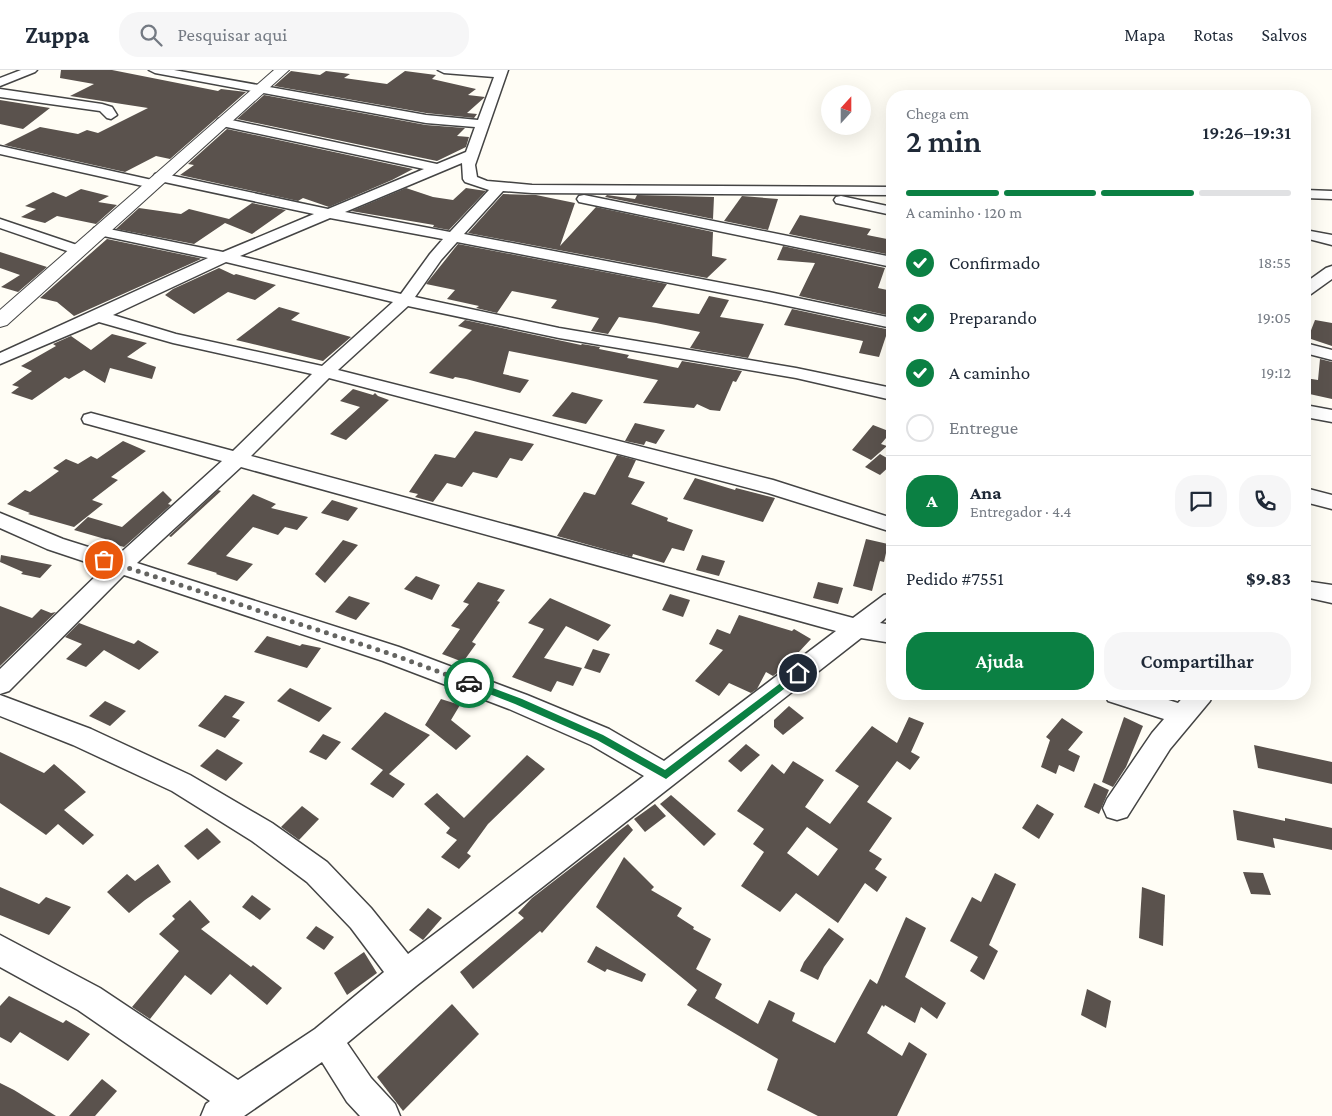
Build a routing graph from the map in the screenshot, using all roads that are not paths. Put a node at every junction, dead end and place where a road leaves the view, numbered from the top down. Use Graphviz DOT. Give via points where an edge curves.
graph roads {
  1 [pos="31,70"];
  2 [pos="155,70"];
  3 [pos="282,70"];
  4 [pos="444,70"];
  5 [pos="501,72"];
  6 [pos="0,82"];
  7 [pos="258,90"];
  8 [pos="0,93"];
  9 [pos="111,115"];
  10 [pos="222,122"];
  11 [pos="481,124"];
  12 [pos="0,150"];
  13 [pos="472,154"];
  14 [pos="438,168"];
  15 [pos="156,180"];
  16 [pos="500,186"];
  17 [pos="532,189"];
  18 [pos="796,190"];
  19 [pos="886,191"];
  20 [pos="1311,194"];
  21 [pos="1332,195"];
  22 [pos="886,210"];
  23 [pos="327,214"];
  24 [pos="0,223"];
  25 [pos="99,231"];
  26 [pos="1311,235"];
  27 [pos="454,237"];
  28 [pos="1332,240"];
  29 [pos="78,250"];
  30 [pos="224,257"];
  31 [pos="886,261"];
  32 [pos="1332,271"];
  33 [pos="1311,287"];
  34 [pos="1311,290"];
  35 [pos="1332,293"];
  36 [pos="405,300"];
  37 [pos="98,316"];
  38 [pos="0,321"];
  39 [pos="886,322"];
  40 [pos="1311,350"];
  41 [pos="1332,355"];
  42 [pos="0,358"];
  43 [pos="324,373"];
  44 [pos="886,393"];
  45 [pos="1311,412"];
  46 [pos="1332,416"];
  47 [pos="92,419"];
  48 [pos="238,458"];
  49 [pos="1311,497"];
  50 [pos="1332,502"];
  51 [pos="0,520"];
  52 [pos="886,523"];
  53 [pos="121,565"];
  54 [pos="1311,590"];
  55 [pos="1332,594"];
  56 [pos="886,606"];
  57 [pos="856,628"];
  58 [pos="886,633"];
  59 [pos="0,684"];
  60 [pos="1136,700"];
  61 [pos="1196,700"];
  62 [pos="0,705"];
  63 [pos="1184,715"];
  64 [pos="666,775"];
  65 [pos="1117,808"];
  66 [pos="0,950"];
  67 [pos="405,975"];
  68 [pos="326,1040"];
  69 [pos="228,1108"];
  70 [pos="383,1116"];
  1 -- 6 [label="street"];
  2 -- 7 [label="street"];
  3 -- 7 [label="street"];
  4 -- 5 [label="street"];
  5 -- 11 [label="street"];
  7 -- 10 [label="street"];
  7 -- 11 [label="street" via="426,120"];
  8 -- 9 [label="street" via="102,108"];
  10 -- 14 [label="street"];
  10 -- 15 [label="street"];
  11 -- 13 [label="street"];
  12 -- 15 [label="street"];
  13 -- 14 [label="street"];
  13 -- 16 [label="street" via="468,165 470,179"];
  14 -- 23 [label="street"];
  15 -- 23 [label="street"];
  15 -- 25 [label="street"];
  16 -- 17 [label="street"];
  16 -- 27 [label="street"];
  17 -- 18 [label="street"];
  17 -- 31 [label="street"];
  18 -- 19 [label="street"];
  18 -- 22 [label="street"];
  20 -- 21 [label="street"];
  23 -- 27 [label="street"];
  23 -- 30 [label="street"];
  24 -- 29 [label="street"];
  25 -- 29 [label="street"];
  25 -- 30 [label="street"];
  26 -- 28 [label="street"];
  27 -- 36 [label="street"];
  27 -- 39 [label="street"];
  29 -- 38 [label="street"];
  30 -- 36 [label="street"];
  30 -- 37 [label="street"];
  32 -- 33 [label="street"];
  34 -- 35 [label="street"];
  36 -- 43 [label="street"];
  36 -- 44 [label="street" via="559,333 796,373"];
  37 -- 42 [label="street"];
  37 -- 43 [label="street" via="173,338"];
  40 -- 41 [label="street"];
  43 -- 48 [label="street"];
  43 -- 52 [label="street" via="773,488"];
  45 -- 46 [label="street"];
  47 -- 48 [label="street"];
  48 -- 53 [label="street"];
  48 -- 57 [label="street"];
  49 -- 50 [label="street"];
  51 -- 53 [label="street" via="55,544"];
  53 -- 59 [label="street"];
  53 -- 64 [label="street" via="391,654 518,702 600,737"];
  54 -- 55 [label="street"];
  56 -- 57 [label="street"];
  57 -- 58 [label="street"];
  57 -- 64 [label="street"];
  60 -- 63 [label="street"];
  61 -- 63 [label="street"];
  62 -- 67 [label="street" via="82,736 182,783 262,832 317,872 361,918"];
  63 -- 65 [label="street" via="1161,741"];
  64 -- 67 [label="street"];
  66 -- 69 [label="street" via="89,999"];
  67 -- 68 [label="street"];
  68 -- 69 [label="street"];
  68 -- 70 [label="street" via="359,1090"];
}
